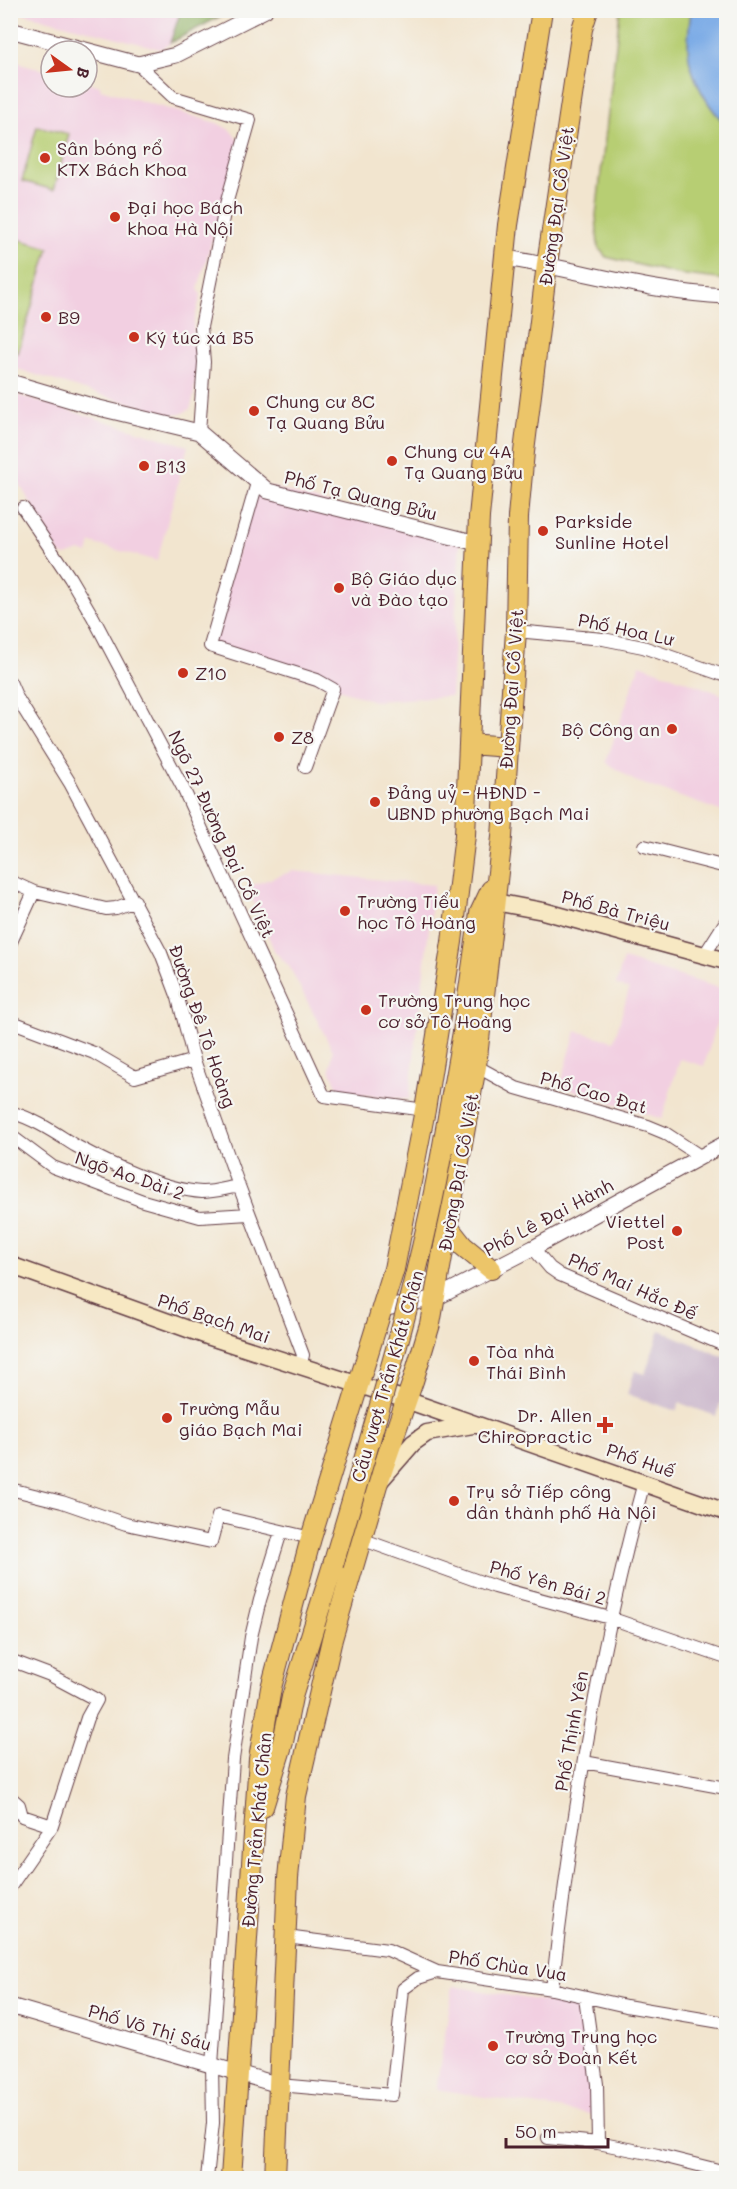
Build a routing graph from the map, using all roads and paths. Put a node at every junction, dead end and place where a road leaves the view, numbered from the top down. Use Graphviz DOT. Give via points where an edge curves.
graph roads {
  1 [pos="265,10"];
  2 [pos="542,10"];
  3 [pos="585,16"];
  4 [pos="10,30"];
  5 [pos="138,64"];
  6 [pos="505,258"];
  7 [pos="547,264"];
  8 [pos="726,296"];
  9 [pos="10,382"];
  10 [pos="199,432"];
  11 [pos="257,483"];
  12 [pos="22,508"];
  13 [pos="477,543"];
  14 [pos="516,631"];
  15 [pos="726,676"];
  16 [pos="10,682"];
  17 [pos="469,744"];
  18 [pos="508,747"];
  19 [pos="305,767"];
  20 [pos="644,846"];
  21 [pos="726,867"];
  22 [pos="496,879"];
  23 [pos="10,881"];
  24 [pos="34,892"];
  25 [pos="135,901"];
  26 [pos="495,902"];
  27 [pos="726,921"];
  28 [pos="453,942"];
  29 [pos="10,944"];
  30 [pos="705,954"];
  31 [pos="726,961"];
  32 [pos="10,1021"];
  33 [pos="194,1060"];
  34 [pos="476,1066"];
  35 [pos="453,1080"];
  36 [pos="425,1110"];
  37 [pos="10,1112"];
  38 [pos="10,1136"];
  39 [pos="726,1143"];
  40 [pos="700,1156"];
  41 [pos="239,1186"];
  42 [pos="249,1214"];
  43 [pos="403,1226"];
  44 [pos="448,1227"];
  45 [pos="533,1248"];
  46 [pos="10,1265"];
  47 [pos="491,1269"];
  48 [pos="436,1298"];
  49 [pos="382,1309"];
  50 [pos="726,1346"];
  51 [pos="300,1367"];
  52 [pos="358,1386"];
  53 [pos="406,1400"];
  54 [pos="477,1425"];
  55 [pos="644,1482"];
  56 [pos="377,1485"];
  57 [pos="10,1489"];
  58 [pos="321,1504"];
  59 [pos="726,1512"];
  60 [pos="281,1532"];
  61 [pos="311,1538"];
  62 [pos="361,1539"];
  63 [pos="610,1618"];
  64 [pos="313,1633"];
  65 [pos="726,1658"];
  66 [pos="10,1660"];
  67 [pos="584,1762"];
  68 [pos="726,1788"];
  69 [pos="296,1796"];
  70 [pos="10,1797"];
  71 [pos="52,1826"];
  72 [pos="254,1838"];
  73 [pos="10,1887"];
  74 [pos="286,1937"];
  75 [pos="437,1972"];
  76 [pos="552,1989"];
  77 [pos="585,1997"];
  78 [pos="10,2006"];
  79 [pos="726,2023"];
  80 [pos="212,2065"];
  81 [pos="237,2072"];
  82 [pos="279,2085"];
  83 [pos="548,2138"];
  84 [pos="598,2143"];
  85 [pos="726,2172"];
  86 [pos="207,2178"];
  87 [pos="231,2178"];
  88 [pos="275,2178"];
  1 -- 5 [label="street" via="176,55"];
  2 -- 6 [label="main road"];
  3 -- 7 [label="main road, Đường Đại Cồ Việt"];
  4 -- 5 [label="street"];
  5 -- 10 [label="street" via="173,97 250,120 225,208 201,327 204,362"];
  6 -- 7 [label="street"];
  6 -- 13 [label="main road"];
  7 -- 8 [label="street" via="698,295"];
  7 -- 14 [label="main road, Đường Đại Cồ Việt" via="518,517"];
  9 -- 10 [label="street, Phố Tạ Quang Bửu"];
  10 -- 11 [label="street, Phố Tạ Quang Bửu"];
  11 -- 13 [label="street, Phố Tạ Quang Bửu" via="268,491"];
  11 -- 19 [label="street" via="210,646 317,680 333,689"];
  12 -- 36 [label="street, Ngõ 27 Đường Đại Cồ Việt" via="93,617 183,788 324,1096"];
  13 -- 17 [label="main road"];
  14 -- 15 [label="street, Phố Hoa Lư" via="643,647"];
  14 -- 18 [label="main road, Đường Đại Cồ Việt"];
  16 -- 25 [label="street, Đường Đê Tô Hoàng"];
  17 -- 18 [label="main road"];
  17 -- 28 [label="main road" via="465,835"];
  18 -- 22 [label="main road, Đường Đại Cồ Việt"];
  20 -- 21 [label="street"];
  22 -- 26 [label="main road, Đường Đại Cồ Việt"];
  22 -- 35 [label="main road, Cầu vượt Trần Khát Chân" via="480,913"];
  23 -- 24 [label="street"];
  24 -- 25 [label="street" via="106,909"];
  24 -- 29 [label="street"];
  25 -- 33 [label="street, Đường Đê Tô Hoàng" via="178,998"];
  26 -- 30 [label="main road, Phố Bà Triệu"];
  26 -- 34 [label="main road, Đường Đại Cồ Việt"];
  27 -- 30 [label="street"];
  28 -- 35 [label="main road, Cầu vượt Trần Khát Chân"];
  28 -- 36 [label="main road"];
  30 -- 31 [label="main road, Phố Bà Triệu"];
  32 -- 33 [label="street" via="94,1053 135,1077"];
  33 -- 41 [label="street, Đường Đê Tô Hoàng"];
  34 -- 40 [label="street, Phố Cao Đạt" via="516,1088 665,1133"];
  34 -- 44 [label="main road, Đường Đại Cồ Việt"];
  35 -- 64 [label="main road, Cầu vượt Trần Khát Chân, bridge" via="417,1272"];
  36 -- 43 [label="main road"];
  37 -- 41 [label="street" via="38,1122 123,1169 160,1182 205,1192"];
  38 -- 42 [label="street, Ngõ Ao Dài 2" via="53,1167 143,1201 200,1217"];
  39 -- 40 [label="street, Phố Lê Đại Hành"];
  40 -- 45 [label="street, Phố Lê Đại Hành"];
  41 -- 42 [label="street, Đường Đê Tô Hoàng"];
  42 -- 51 [label="street, Đường Đê Tô Hoàng" via="303,1355"];
  43 -- 44 [label="main road" via="417,1241 428,1245 439,1240"];
  43 -- 49 [label="main road"];
  44 -- 47 [label="main road" via="463,1246"];
  44 -- 48 [label="main road, Đường Đại Cồ Việt"];
  45 -- 47 [label="street, Phố Lê Đại Hành"];
  45 -- 50 [label="street, Phố Mai Hắc Đế" via="560,1275"];
  46 -- 51 [label="main road, Phố Bạch Mai"];
  47 -- 48 [label="street, Phố Lê Đại Hành"];
  48 -- 49 [label="street, Phố Lê Đại Hành"];
  48 -- 53 [label="main road, Đường Đại Cồ Việt"];
  49 -- 52 [label="main road"];
  51 -- 52 [label="main road, Phố Bạch Mai"];
  52 -- 53 [label="main road, Phố Bạch Mai"];
  52 -- 58 [label="main road, Đường Trần Khát Chân"];
  53 -- 54 [label="main road, Phố Huế"];
  53 -- 56 [label="main road, Đường Trần Khát Chân"];
  54 -- 55 [label="main road, Phố Huế"];
  54 -- 56 [label="main road" via="427,1433 413,1443"];
  55 -- 59 [label="main road, Phố Huế"];
  55 -- 63 [label="street, Phố Thịnh Yên"];
  56 -- 62 [label="main road, Đường Trần Khát Chân"];
  57 -- 60 [label="street" via="126,1524 211,1542 218,1516"];
  58 -- 61 [label="main road, Đường Trần Khát Chân"];
  58 -- 62 [label="main road" via="336,1490 357,1493 363,1509"];
  60 -- 61 [label="street"];
  60 -- 80 [label="street, Đường Trần Khát Chân" via="251,1637 233,1759"];
  61 -- 72 [label="main road, Đường Trần Khát Chân" via="271,1688 259,1759"];
  62 -- 63 [label="street, Phố Yên Bái 2" via="495,1587"];
  62 -- 69 [label="main road, Đường Trần Khát Chân" via="332,1640"];
  63 -- 65 [label="street, Phố Yên Bái 2"];
  63 -- 67 [label="street, Phố Thịnh Yên"];
  64 -- 69 [label="main road, Cầu vượt Trần Khát Chân" via="293,1748"];
  64 -- 72 [label="main road, Cầu vượt Trần Khát Chân"];
  66 -- 71 [label="street" via="50,1675 97,1700 87,1718"];
  67 -- 68 [label="street"];
  67 -- 76 [label="street, Phố Thịnh Yên" via="566,1864"];
  69 -- 74 [label="main road, Đường Trần Khát Chân"];
  70 -- 71 [label="street" via="22,1816"];
  71 -- 73 [label="street"];
  72 -- 81 [label="main road, Đường Trần Khát Chân"];
  74 -- 75 [label="street, Phố Chùa Vua" via="387,1950"];
  74 -- 82 [label="main road, Đường Trần Khát Chân"];
  75 -- 76 [label="street, Phố Chùa Vua"];
  75 -- 82 [label="street" via="418,1978 404,1989 392,2095"];
  76 -- 77 [label="street, Phố Chùa Vua"];
  77 -- 79 [label="street, Phố Chùa Vua"];
  77 -- 84 [label="street" via="597,2084"];
  78 -- 80 [label="street, Phố Võ Thị Sáu"];
  80 -- 81 [label="street, Phố Võ Thị Sáu"];
  80 -- 86 [label="street, Đường Trần Khát Chân" via="213,2123"];
  81 -- 82 [label="street, Phố Võ Thị Sáu"];
  81 -- 87 [label="main road, Đường Trần Khát Chân"];
  82 -- 88 [label="main road, Đường Trần Khát Chân"];
  83 -- 84 [label="street"];
  84 -- 85 [label="street"];
}
